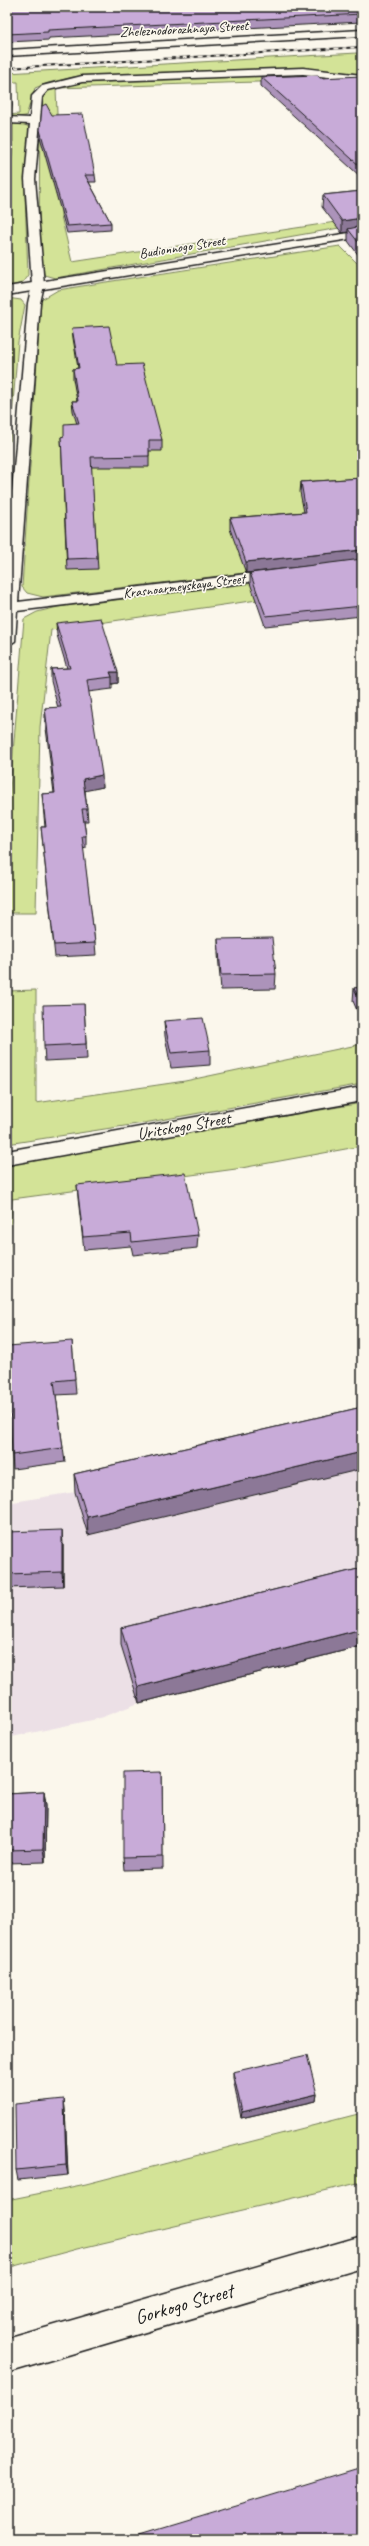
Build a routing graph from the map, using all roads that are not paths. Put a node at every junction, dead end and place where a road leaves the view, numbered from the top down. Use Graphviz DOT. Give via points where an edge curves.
graph roads {
  1 [pos="362,33"];
  2 [pos="7,53"];
  3 [pos="362,78"];
  4 [pos="7,120"];
  5 [pos="36,121"];
  6 [pos="362,234"];
  7 [pos="38,285"];
  8 [pos="7,291"];
  9 [pos="292,573"];
  10 [pos="8,608"];
  11 [pos="7,641"];
  12 [pos="362,1094"];
  13 [pos="7,1158"];
  14 [pos="362,2252"];
  15 [pos="7,2356"];
  1 -- 2 [label="street, Zheleznodorozhnaya Street"];
  3 -- 5 [label="street" via="303,71 82,79 45,88 37,96"];
  4 -- 5 [label="street"];
  5 -- 7 [label="street" via="30,179"];
  6 -- 7 [label="street, Budionnogo Street"];
  7 -- 8 [label="street, Budionnogo Street"];
  7 -- 10 [label="street" via="34,303"];
  9 -- 10 [label="street, Krasnoarmeyskaya Street"];
  10 -- 11 [label="street"];
  12 -- 13 [label="street, Uritskogo Street"];
  14 -- 15 [label="street, Gorkogo Street"];
}
